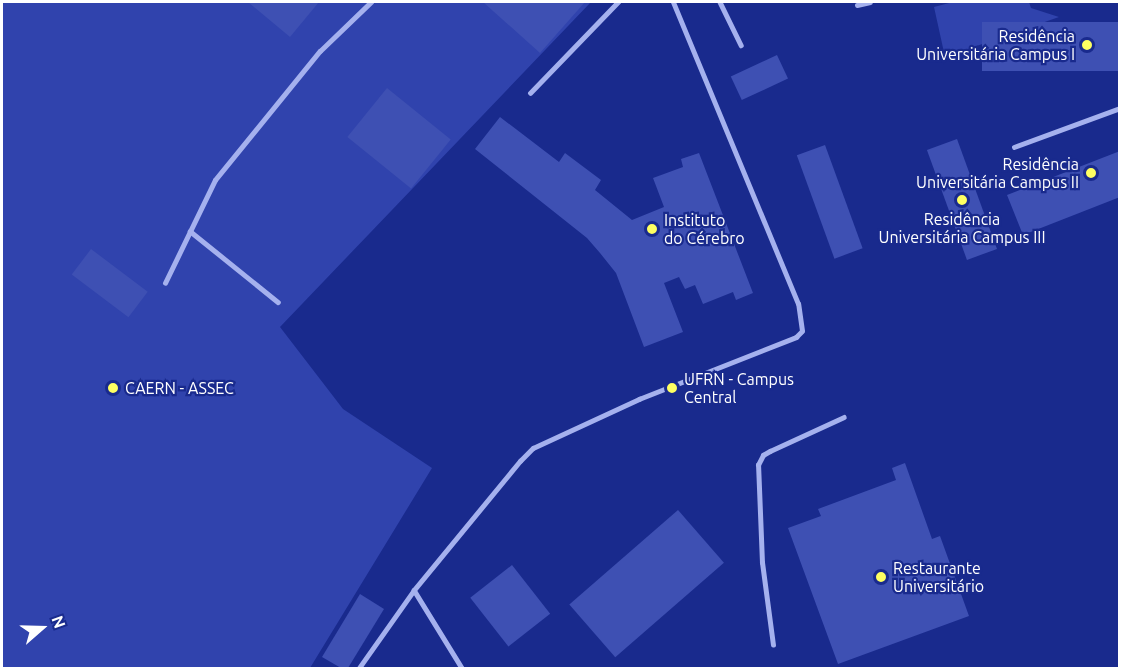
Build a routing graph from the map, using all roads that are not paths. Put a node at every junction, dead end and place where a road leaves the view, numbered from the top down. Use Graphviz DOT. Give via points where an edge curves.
graph roads {
  1 [pos="371,2"];
  2 [pos="618,2"];
  3 [pos="673,2"];
  4 [pos="720,2"];
  5 [pos="870,2"];
  6 [pos="857,5"];
  7 [pos="741,45"];
  8 [pos="530,93"];
  9 [pos="1119,108"];
  10 [pos="1014,147"];
  11 [pos="190,231"];
  12 [pos="165,283"];
  13 [pos="278,302"];
  14 [pos="844,417"];
  15 [pos="414,590"];
  16 [pos="772,645"];
  17 [pos="359,669"];
  18 [pos="462,669"];
  1 -- 11 [label="lane" via="320,51 215,180"];
  2 -- 8 [label="lane"];
  3 -- 15 [label="lane" via="798,303 802,331 796,337 639,399 533,448"];
  4 -- 7 [label="lane"];
  5 -- 6 [label="lane"];
  9 -- 10 [label="lane"];
  11 -- 12 [label="lane"];
  11 -- 13 [label="lane"];
  14 -- 16 [label="lane" via="770,451 758,465 762,563"];
  15 -- 17 [label="lane"];
  15 -- 18 [label="lane"];
}
